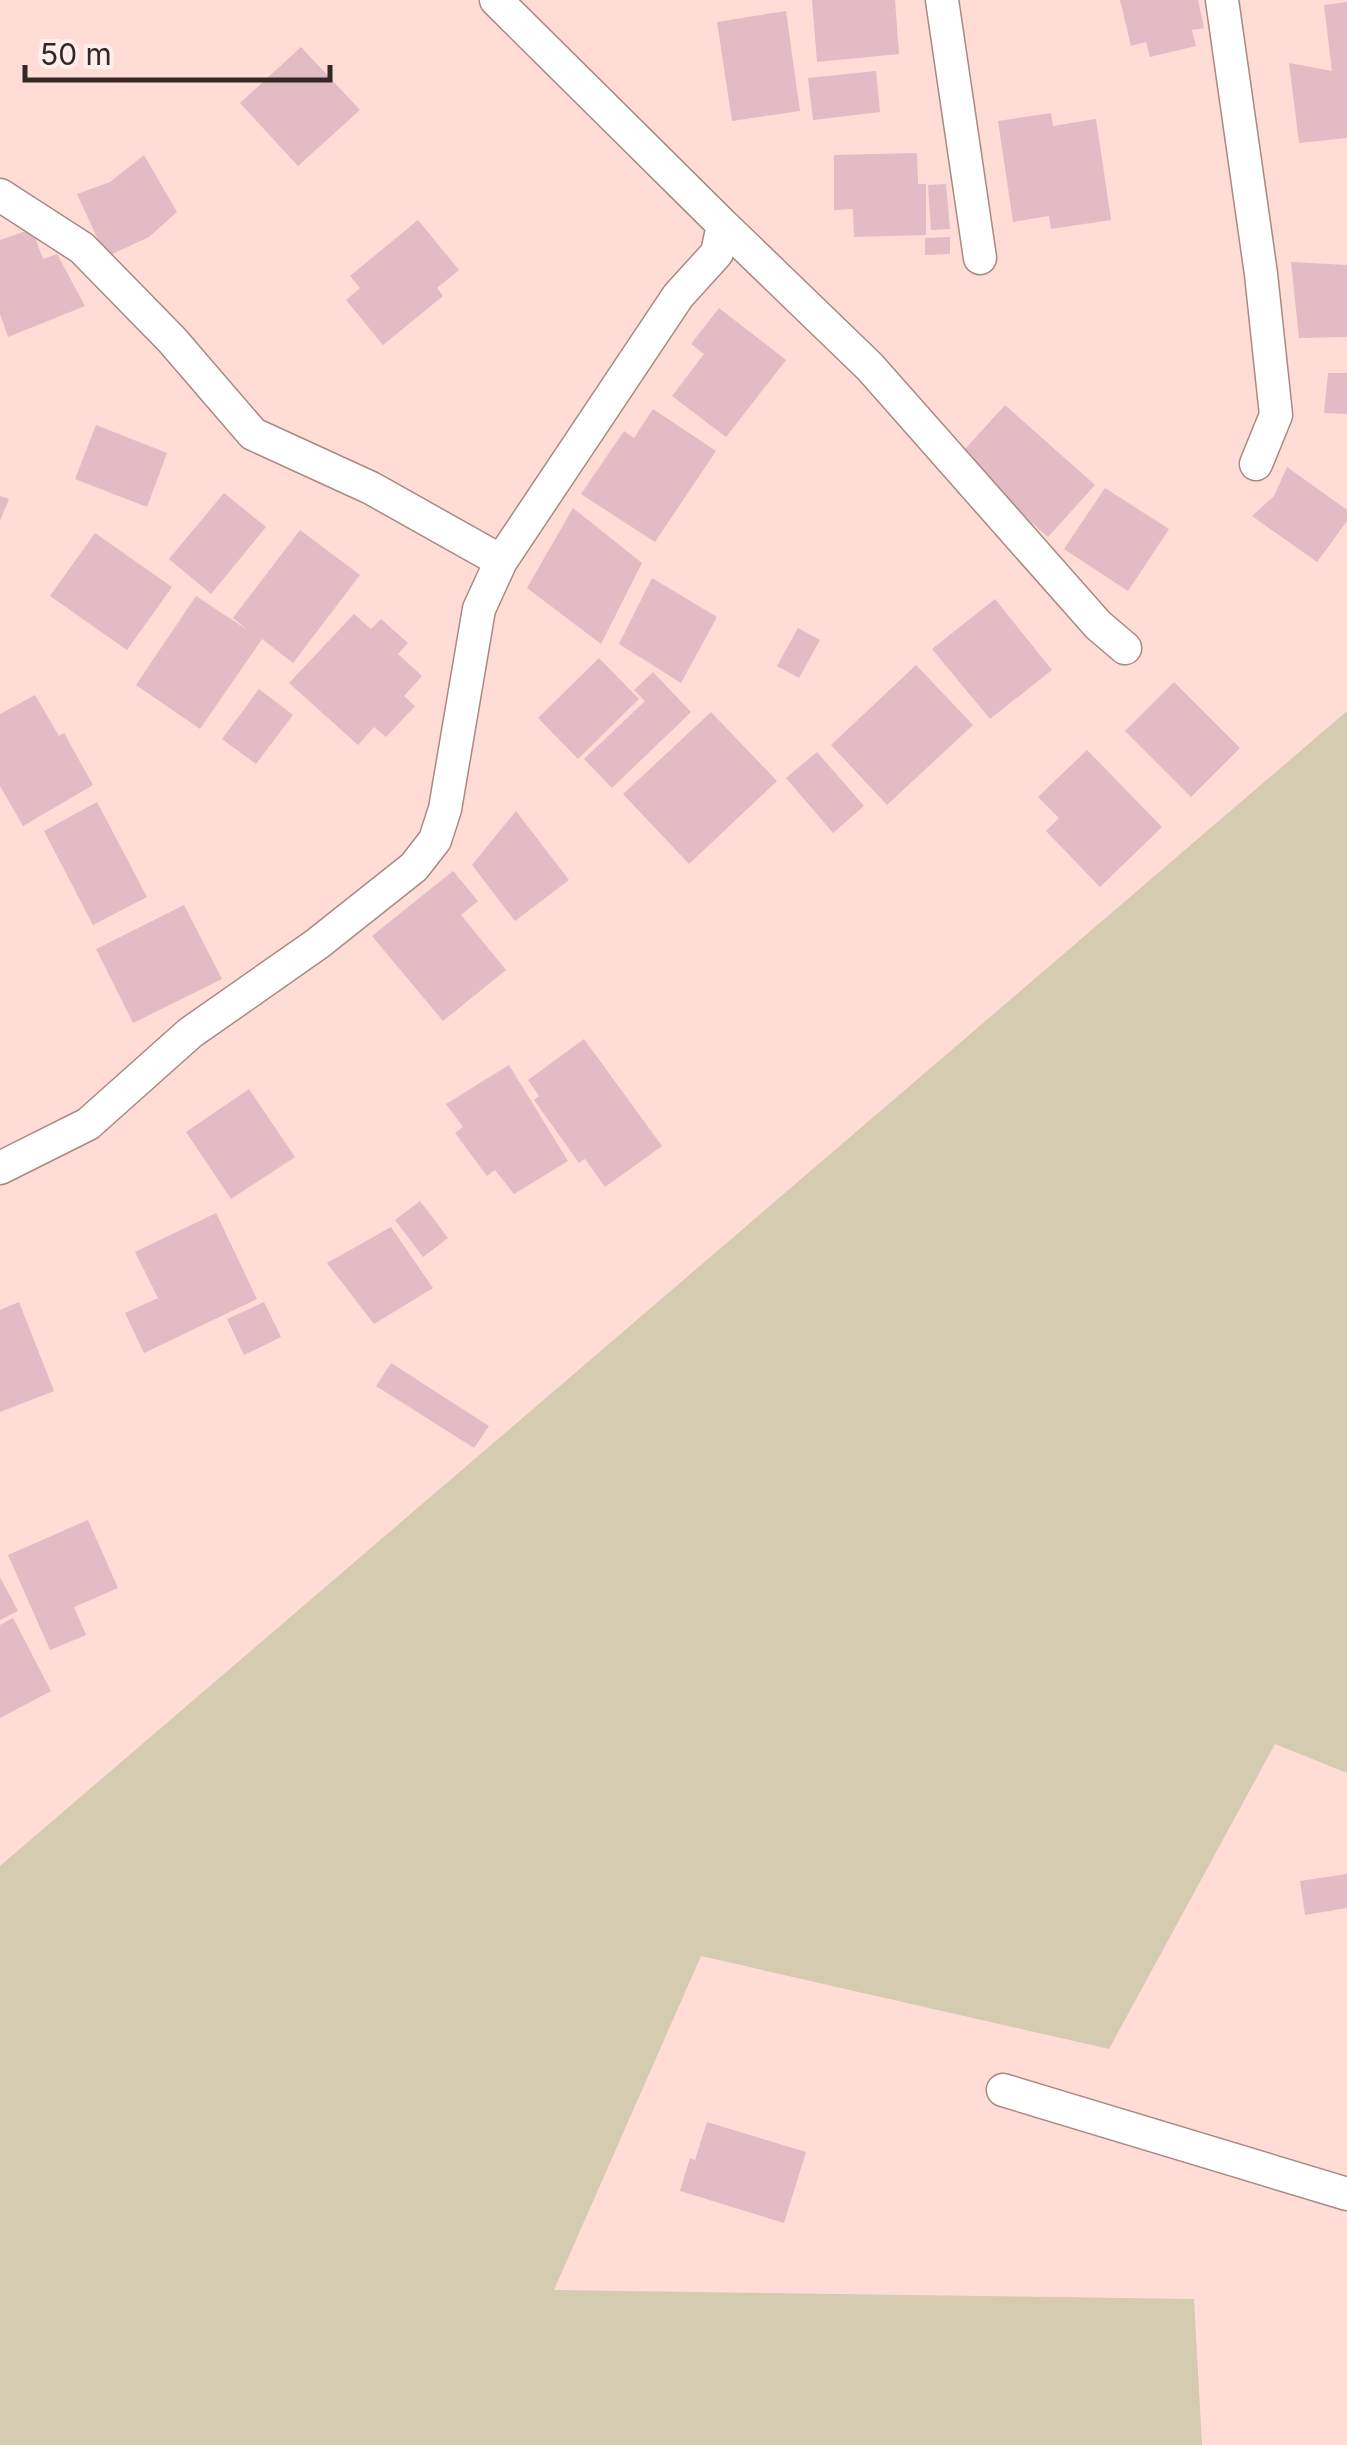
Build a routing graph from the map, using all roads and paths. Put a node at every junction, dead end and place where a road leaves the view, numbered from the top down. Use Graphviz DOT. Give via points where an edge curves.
graph roads {
  1 [pos="496,0"];
  2 [pos="942,0"];
  3 [pos="1222,0"];
  4 [pos="0,195"];
  5 [pos="722,225"];
  6 [pos="980,258"];
  7 [pos="1256,464"];
  8 [pos="501,561"];
  9 [pos="1126,648"];
  10 [pos="0,1168"];
  11 [pos="1003,2090"];
  12 [pos="1347,2194"];
  1 -- 5 [label="street"];
  2 -- 6 [label="street"];
  3 -- 7 [label="street" via="1276,415"];
  4 -- 8 [label="street" via="82,248 253,434 371,488"];
  5 -- 8 [label="street" via="717,253 678,296"];
  5 -- 9 [label="street" via="870,367 1098,625"];
  8 -- 10 [label="street" via="479,609 445,809 435,840 414,868 190,1033 88,1124"];
  11 -- 12 [label="street"];
}
